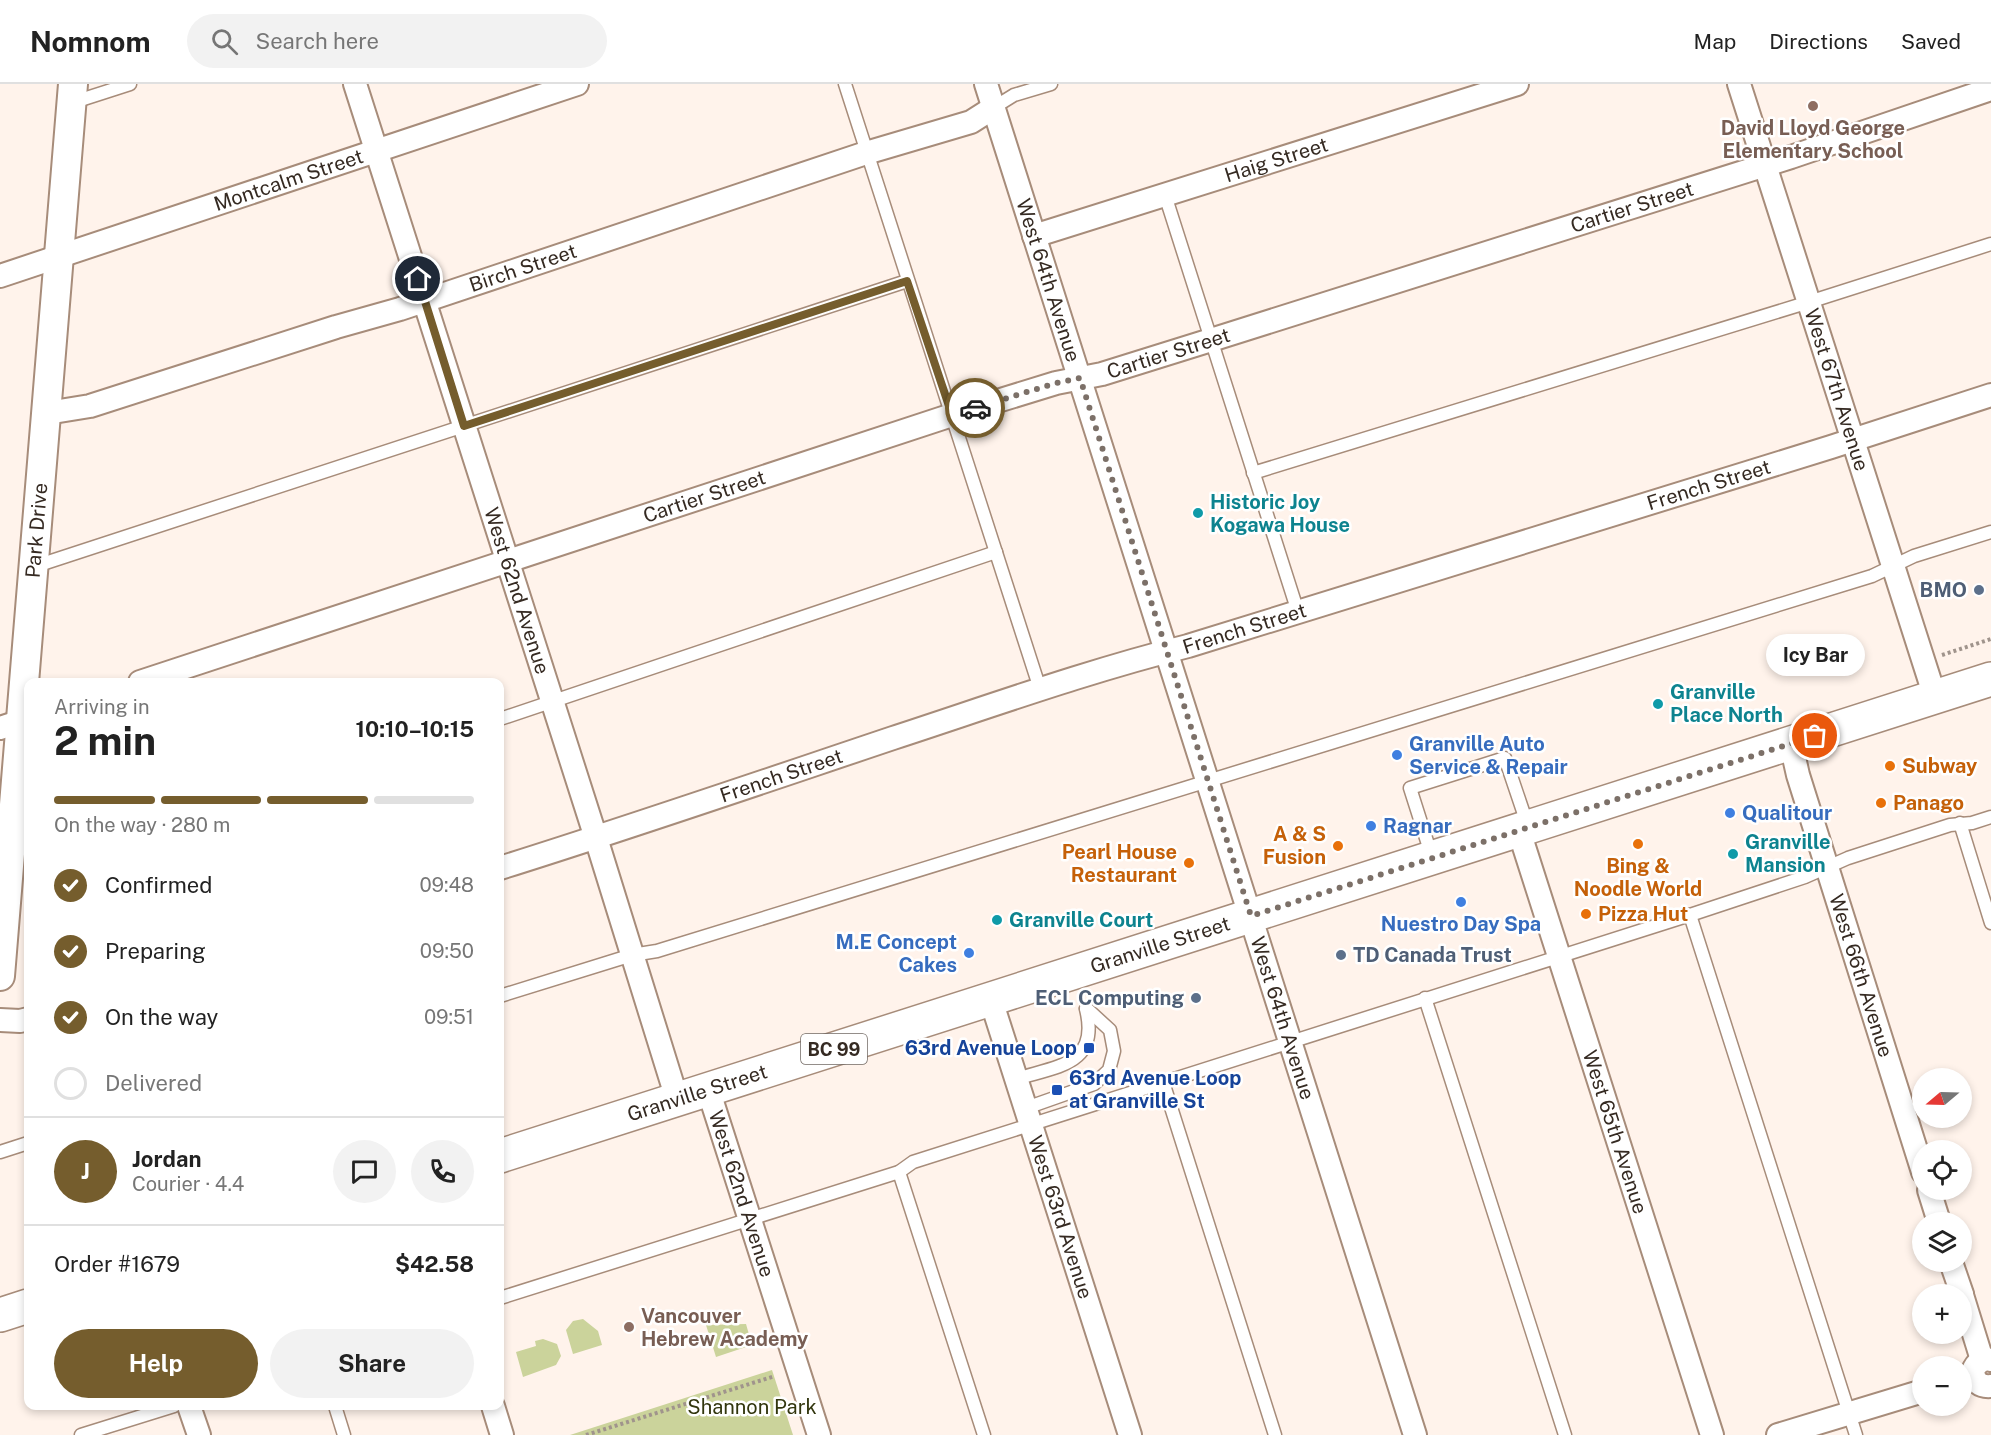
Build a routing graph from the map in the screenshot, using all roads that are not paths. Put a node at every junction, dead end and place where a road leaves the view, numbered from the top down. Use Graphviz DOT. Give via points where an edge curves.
graph roads {
  1 [pos="130,84"];
  2 [pos="355,84"];
  3 [pos="577,84"];
  4 [pos="845,84"];
  5 [pos="986,84"];
  6 [pos="1051,84"];
  7 [pos="1516,84"];
  8 [pos="1739,84"];
  9 [pos="1991,89"];
  10 [pos="72,94"];
  11 [pos="993,108"];
  12 [pos="377,149"];
  13 [pos="866,153"];
  14 [pos="1765,165"];
  15 [pos="1165,195"];
  16 [pos="1035,236"];
  17 [pos="1991,244"];
  18 [pos="59,256"];
  19 [pos="0,276"];
  20 [pos="907,281"];
  21 [pos="424,300"];
  22 [pos="1809,302"];
  23 [pos="1211,340"];
  24 [pos="1080,378"];
  25 [pos="1991,395"];
  26 [pos="46,413"];
  27 [pos="952,415"];
  28 [pos="464,426"];
  29 [pos="1853,440"];
  30 [pos="1253,473"];
  31 [pos="1991,532"];
  32 [pos="996,552"];
  33 [pos="508,562"];
  34 [pos="1893,566"];
  35 [pos="33,567"];
  36 [pos="1298,612"];
  37 [pos="1167,652"];
  38 [pos="153,678"];
  39 [pos="1991,679"];
  40 [pos="1040,689"];
  41 [pos="1935,697"];
  42 [pos="552,702"];
  43 [pos="504,718"];
  44 [pos="16,723"];
  45 [pos="1791,744"];
  46 [pos="1207,781"];
  47 [pos="1991,817"];
  48 [pos="1960,823"];
  49 [pos="1524,829"];
  50 [pos="596,838"];
  51 [pos="1432,858"];
  52 [pos="504,867"];
  53 [pos="1827,867"];
  54 [pos="1690,915"];
  55 [pos="1251,916"];
  56 [pos="1991,923"];
  57 [pos="632,955"];
  58 [pos="1560,957"];
  59 [pos="0,976"];
  60 [pos="504,995"];
  61 [pos="1425,998"];
  62 [pos="991,1000"];
  63 [pos="24,1019"];
  64 [pos="0,1020"];
  65 [pos="1291,1042"];
  66 [pos="1016,1078"];
  67 [pos="1163,1082"];
  68 [pos="708,1089"];
  69 [pos="677,1099"];
  70 [pos="1029,1117"];
  71 [pos="1913,1140"];
  72 [pos="24,1144"];
  73 [pos="0,1152"];
  74 [pos="504,1155"];
  75 [pos="899,1172"];
  76 [pos="750,1221"];
  77 [pos="504,1297"];
  78 [pos="24,1307"];
  79 [pos="0,1315"];
  80 [pos="1972,1334"];
  81 [pos="1983,1376"];
  82 [pos="1912,1394"];
  83 [pos="161,1410"];
  84 [pos="190,1410"];
  85 [pos="335,1410"];
  86 [pos="494,1410"];
  87 [pos="1849,1413"];
  88 [pos="81,1435"];
  89 [pos="199,1435"];
  90 [pos="344,1435"];
  91 [pos="502,1435"];
  92 [pos="819,1435"];
  93 [pos="984,1435"];
  94 [pos="1130,1435"];
  95 [pos="1275,1435"];
  96 [pos="1415,1435"];
  97 [pos="1565,1435"];
  98 [pos="1712,1435"];
  99 [pos="1778,1435"];
  100 [pos="1856,1435"];
  1 -- 10 [label="lane"];
  2 -- 12 [label="street, West 62nd Avenue"];
  3 -- 12 [label="street, Montcalm Street"];
  4 -- 13 [label="lane"];
  5 -- 11 [label="street, West 64th Avenue"];
  6 -- 11 [label="lane" via="1014,95"];
  7 -- 15 [label="street, Haig Street"];
  8 -- 14 [label="street, West 67th Avenue"];
  9 -- 14 [label="street, Cartier Street"];
  10 -- 18 [label="street, Park Drive"];
  11 -- 13 [label="street, Birch Street" via="971,122"];
  11 -- 16 [label="street, West 64th Avenue"];
  12 -- 18 [label="street, Montcalm Street"];
  12 -- 21 [label="street, West 62nd Avenue"];
  13 -- 20 [label="lane"];
  13 -- 21 [label="street, Birch Street"];
  14 -- 22 [label="street, West 67th Avenue"];
  14 -- 23 [label="street, Cartier Street"];
  15 -- 16 [label="street, Haig Street"];
  15 -- 23 [label="lane"];
  16 -- 24 [label="street, West 64th Avenue"];
  17 -- 22 [label="lane"];
  18 -- 19 [label="street, Montcalm Street"];
  18 -- 26 [label="street, Park Drive"];
  20 -- 27 [label="lane"];
  20 -- 28 [label="lane"];
  21 -- 26 [label="street, Birch Street" via="90,406"];
  21 -- 28 [label="street, West 62nd Avenue"];
  22 -- 29 [label="street, West 67th Avenue"];
  22 -- 30 [label="lane"];
  23 -- 24 [label="street, Cartier Street"];
  23 -- 30 [label="lane"];
  24 -- 27 [label="street, Cartier Street"];
  24 -- 37 [label="street, West 64th Avenue"];
  25 -- 29 [label="street, French Street"];
  26 -- 35 [label="street, Park Drive"];
  27 -- 32 [label="lane"];
  27 -- 33 [label="street, Cartier Street"];
  28 -- 33 [label="street, West 62nd Avenue"];
  28 -- 35 [label="lane"];
  29 -- 34 [label="street, West 67th Avenue"];
  29 -- 36 [label="street, French Street"];
  30 -- 36 [label="lane"];
  31 -- 34 [label="lane"];
  32 -- 40 [label="lane"];
  32 -- 42 [label="lane"];
  33 -- 38 [label="street, Cartier Street"];
  33 -- 42 [label="street, West 62nd Avenue"];
  34 -- 41 [label="street, West 67th Avenue"];
  34 -- 46 [label="lane" via="1872,576"];
  35 -- 44 [label="street, Park Drive"];
  36 -- 37 [label="street, French Street"];
  37 -- 40 [label="street, French Street"];
  37 -- 46 [label="street, West 64th Avenue"];
  39 -- 41 [label="highway, Granville Street / BC 99"];
  40 -- 50 [label="street, French Street"];
  41 -- 45 [label="highway, Granville Street / BC 99"];
  42 -- 43 [label="lane"];
  42 -- 50 [label="street, West 62nd Avenue"];
  44 -- 59 [label="street, Park Drive" via="13,873"];
  45 -- 49 [label="highway, Granville Street / BC 99"];
  45 -- 53 [label="street, West 66th Avenue"];
  46 -- 55 [label="street, West 64th Avenue"];
  46 -- 57 [label="lane" via="657,951"];
  47 -- 48 [label="lane"];
  48 -- 53 [label="lane"];
  48 -- 56 [label="lane"];
  49 -- 51 [label="highway, Granville Street / BC 99"];
  49 -- 51 [label="lane" via="1505,758 1410,788"];
  49 -- 58 [label="street, West 65th Avenue"];
  50 -- 52 [label="street, French Street"];
  50 -- 57 [label="street, West 62nd Avenue"];
  51 -- 55 [label="highway, Granville Street / BC 99"];
  53 -- 54 [label="lane"];
  53 -- 71 [label="street, West 66th Avenue"];
  54 -- 58 [label="lane"];
  54 -- 87 [label="lane"];
  55 -- 62 [label="highway, Granville Street / BC 99"];
  55 -- 65 [label="street, West 64th Avenue"];
  57 -- 60 [label="lane"];
  57 -- 69 [label="street, West 62nd Avenue"];
  58 -- 61 [label="lane"];
  58 -- 98 [label="street, West 65th Avenue"];
  61 -- 65 [label="lane"];
  61 -- 97 [label="lane"];
  62 -- 66 [label="street, West 63rd Avenue"];
  62 -- 68 [label="highway, Granville Street / BC 99"];
  63 -- 64 [label="street"];
  65 -- 67 [label="lane"];
  65 -- 96 [label="street, West 64th Avenue"];
  66 -- 70 [label="street, West 63rd Avenue"];
  66 -- 70 [label="lane" via="1071,1063 1086,1046 1090,1027 1086,1008 1110,1030 1114,1051 1109,1070 1094,1084"];
  67 -- 70 [label="lane"];
  67 -- 95 [label="lane"];
  68 -- 69 [label="highway, Granville Street / BC 99"];
  68 -- 76 [label="street, West 62nd Avenue"];
  69 -- 74 [label="highway, Granville Street / BC 99"];
  70 -- 75 [label="lane" via="913,1162"];
  70 -- 94 [label="street, West 63rd Avenue"];
  72 -- 73 [label="lane"];
  75 -- 76 [label="lane"];
  75 -- 93 [label="lane"];
  76 -- 77 [label="lane"];
  76 -- 92 [label="street, West 62nd Avenue"];
  78 -- 79 [label="highway"];
  80 -- 81 [label="street"];
  82 -- 87 [label="street"];
  83 -- 88 [label="lane"];
  84 -- 89 [label="street"];
  85 -- 90 [label="lane"];
  86 -- 91 [label="street"];
  87 -- 99 [label="street"];
  87 -- 100 [label="lane"];
}
